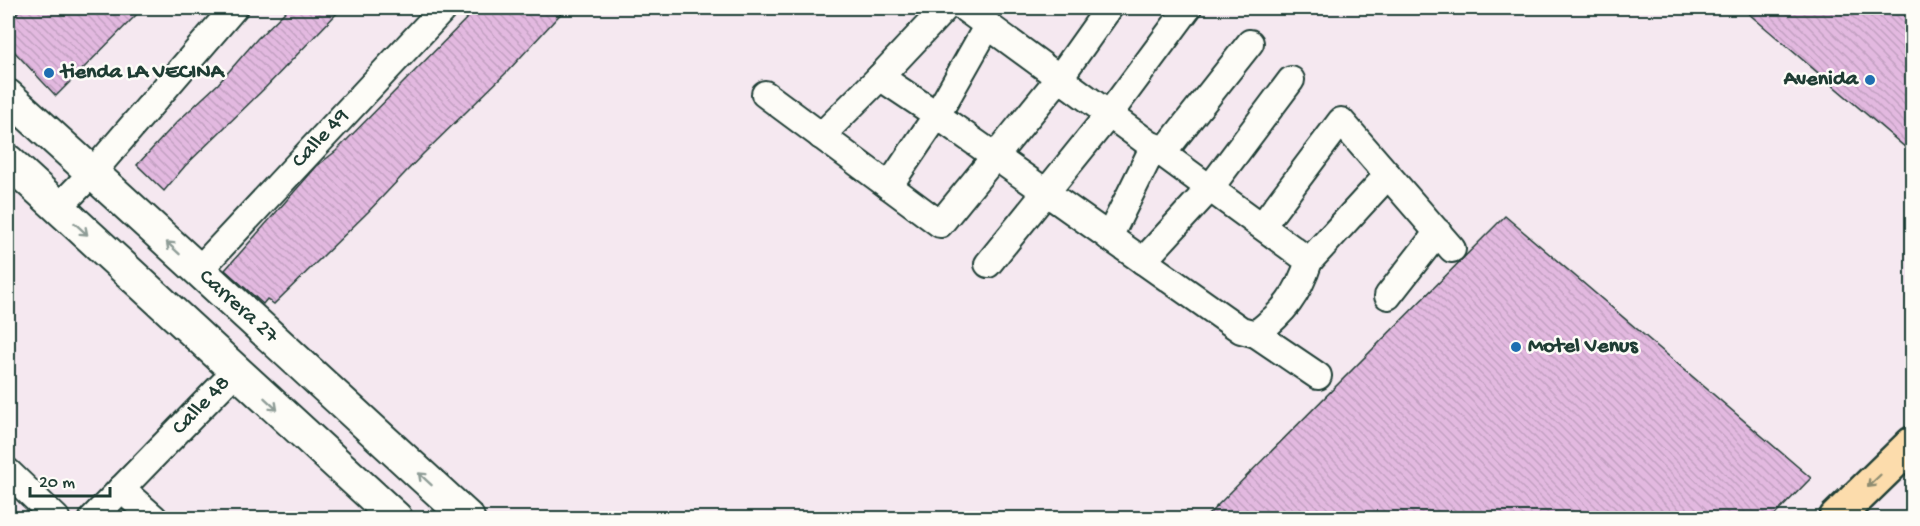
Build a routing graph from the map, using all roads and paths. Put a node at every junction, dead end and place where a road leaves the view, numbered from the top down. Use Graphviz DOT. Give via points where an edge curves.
graph roads {
  1 [pos="234,8"];
  2 [pos="444,8"];
  3 [pos="945,8"];
  4 [pos="963,8"];
  5 [pos="1109,8"];
  6 [pos="1188,8"];
  7 [pos="988,25"];
  8 [pos="1250,43"];
  9 [pos="880,77"];
  10 [pos="1060,77"];
  11 [pos="1291,80"];
  12 [pos="765,94"];
  13 [pos="8,96"];
  14 [pos="1110,113"];
  15 [pos="937,115"];
  16 [pos="821,136"];
  17 [pos="1159,150"];
  18 [pos="995,156"];
  19 [pos="8,161"];
  20 [pos="92,173"];
  21 [pos="1388,175"];
  22 [pos="889,186"];
  23 [pos="1210,188"];
  24 [pos="1046,193"];
  25 [pos="57,208"];
  26 [pos="1262,226"];
  27 [pos="1109,237"];
  28 [pos="1143,261"];
  29 [pos="1309,261"];
  30 [pos="988,264"];
  31 [pos="198,272"];
  32 [pos="1388,296"];
  33 [pos="1256,334"];
  34 [pos="236,371"];
  35 [pos="1318,376"];
  36 [pos="1912,444"];
  37 [pos="8,471"];
  38 [pos="122,489"];
  39 [pos="394,518"];
  40 [pos="56,519"];
  41 [pos="93,519"];
  42 [pos="154,519"];
  43 [pos="468,519"];
  44 [pos="1836,519"];
  1 -- 20 [label="street"];
  2 -- 31 [label="street, Calle 49"];
  3 -- 9 [label="street"];
  4 -- 7 [label="street"];
  5 -- 10 [label="street"];
  6 -- 14 [label="street"];
  7 -- 10 [label="street"];
  7 -- 15 [label="street"];
  8 -- 17 [label="street"];
  9 -- 15 [label="street"];
  9 -- 16 [label="street"];
  10 -- 14 [label="street"];
  10 -- 18 [label="street"];
  11 -- 23 [label="street"];
  12 -- 16 [label="street"];
  13 -- 20 [label="street, Carrera 27"];
  14 -- 17 [label="street"];
  14 -- 24 [label="street"];
  15 -- 18 [label="street"];
  15 -- 22 [label="street"];
  16 -- 22 [label="street"];
  17 -- 23 [label="street"];
  17 -- 27 [label="street"];
  18 -- 22 [label="street" via="940,224"];
  18 -- 24 [label="street"];
  19 -- 25 [label="street"];
  20 -- 25 [label="street"];
  31 -- 20 [label="street, Carrera 27, one-way"];
  21 -- 26 [label="street" via="1341,121"];
  21 -- 29 [label="street"];
  21 -- 32 [label="street" via="1445,240"];
  23 -- 26 [label="street"];
  23 -- 28 [label="street"];
  24 -- 27 [label="street"];
  24 -- 30 [label="street"];
  25 -- 34 [label="street, one-way"];
  26 -- 29 [label="street"];
  27 -- 28 [label="street"];
  28 -- 33 [label="street" via="1240,330"];
  29 -- 33 [label="street" via="1301,285 1287,305"];
  43 -- 31 [label="street, Carrera 27, one-way"];
  33 -- 35 [label="street"];
  34 -- 38 [label="street, Calle 48"];
  34 -- 39 [label="street, one-way"];
  36 -- 44 [label="main road, one-way"];
  37 -- 40 [label="street"];
  38 -- 41 [label="street, Calle 48"];
  38 -- 42 [label="street"];
}
